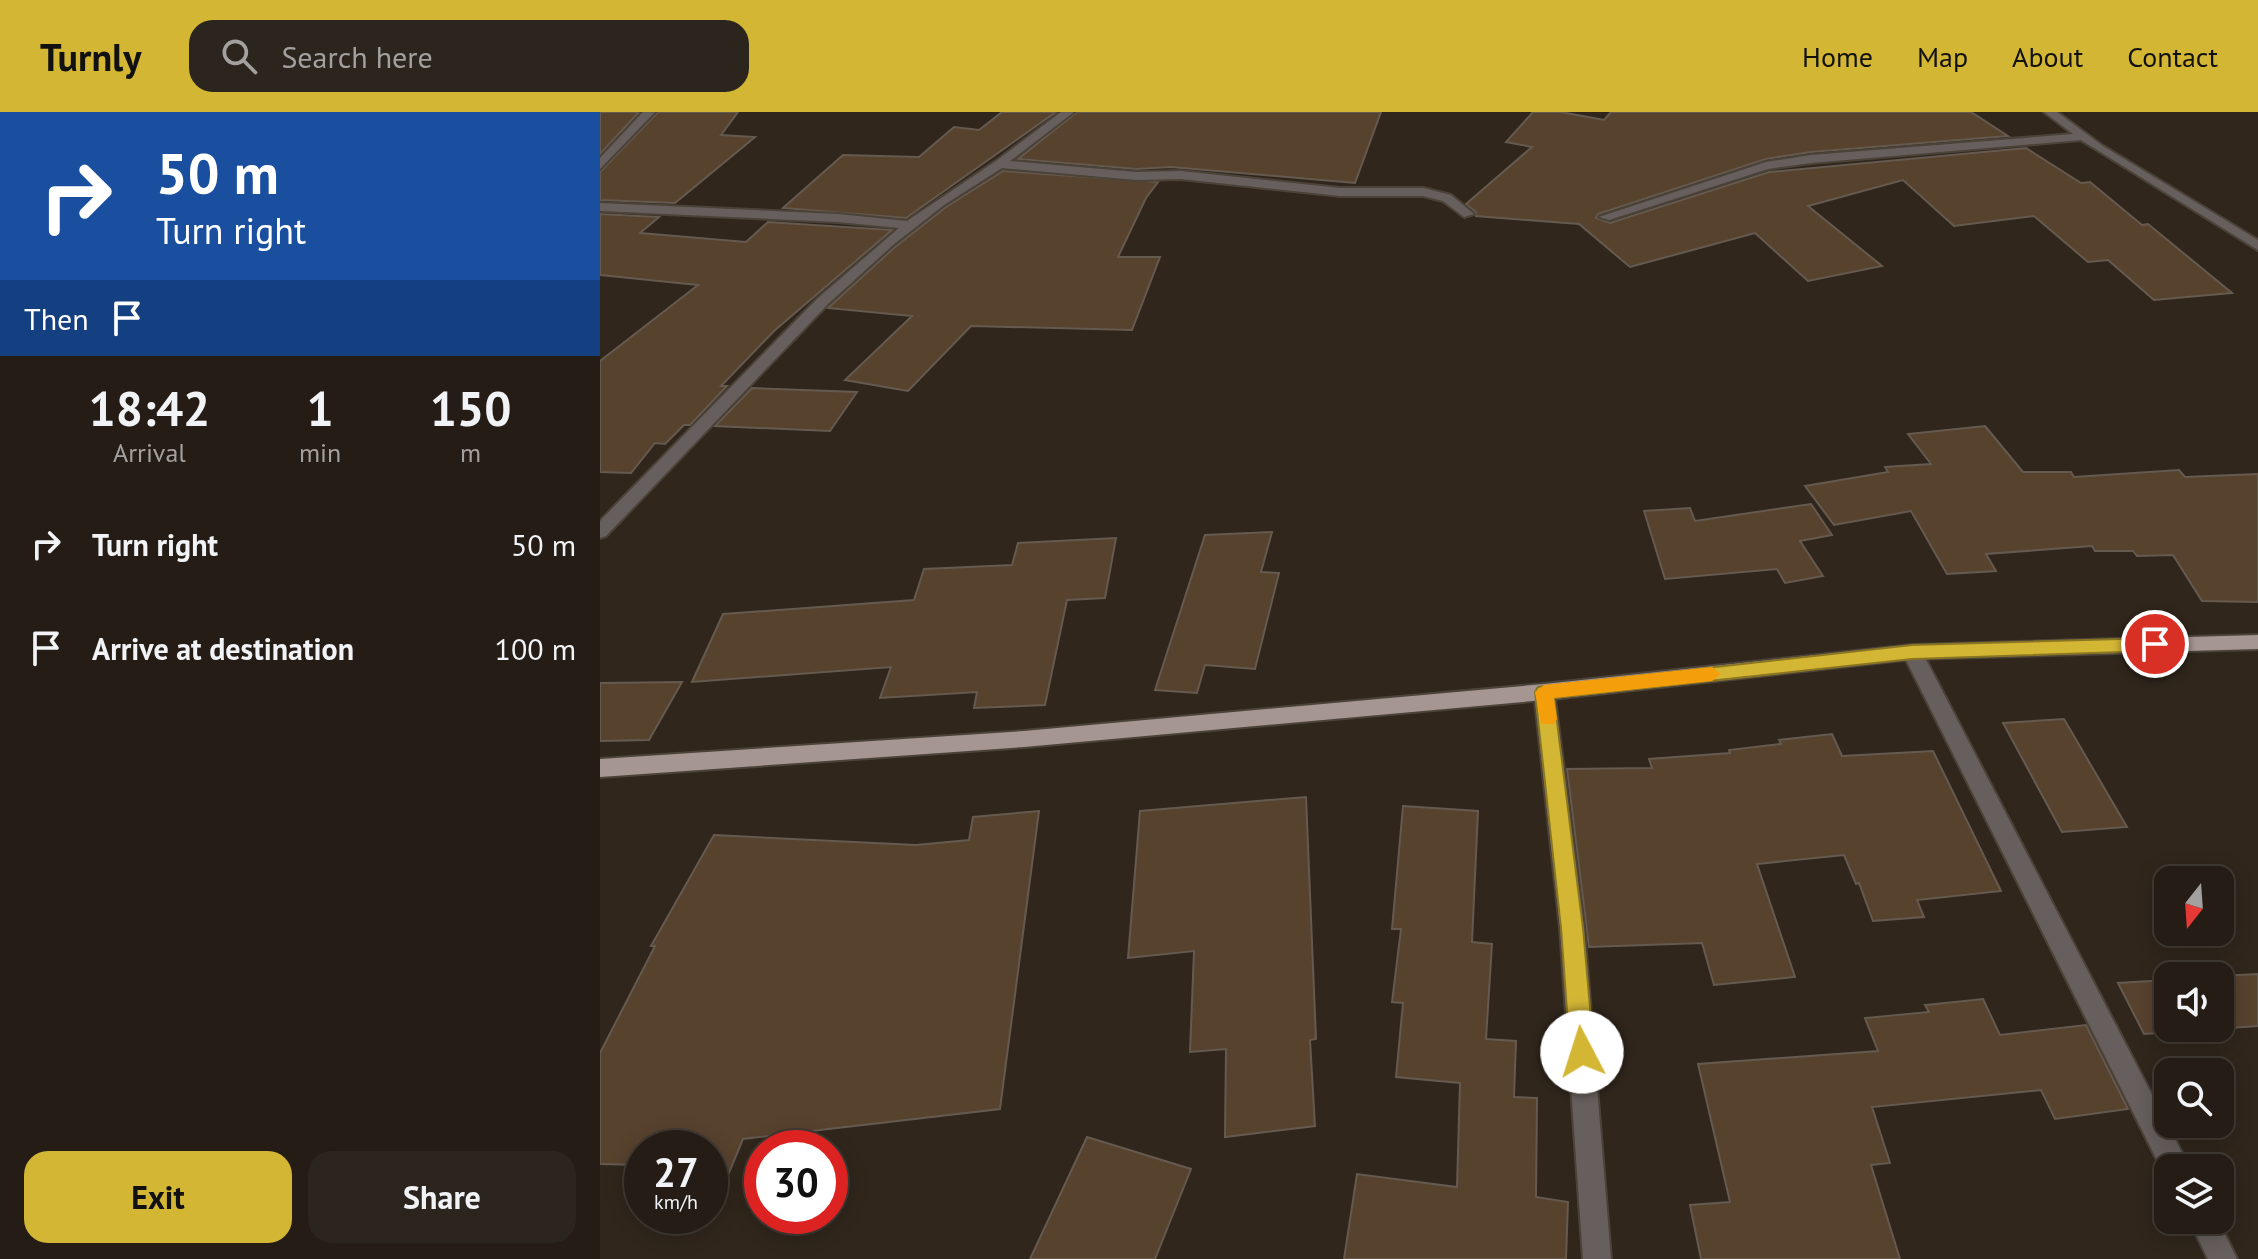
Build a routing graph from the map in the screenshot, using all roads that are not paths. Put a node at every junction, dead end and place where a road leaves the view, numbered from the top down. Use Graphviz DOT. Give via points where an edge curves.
graph roads {
  1 [pos="649,112"];
  2 [pos="1068,112"];
  3 [pos="2050,112"];
  4 [pos="2082,137"];
  5 [pos="1000,164"];
  6 [pos="600,165"];
  7 [pos="600,207"];
  8 [pos="1468,214"];
  9 [pos="1605,217"];
  10 [pos="911,225"];
  11 [pos="2258,246"];
  12 [pos="600,532"];
  13 [pos="2258,642"];
  14 [pos="1912,652"];
  15 [pos="1544,692"];
  16 [pos="600,768"];
  17 [pos="2169,1154"];
  18 [pos="2210,1234"];
  19 [pos="1597,1259"];
  20 [pos="2223,1259"];
  1 -- 6 [label="street"];
  2 -- 5 [label="street"];
  3 -- 4 [label="street"];
  4 -- 9 [label="street" via="1766,166"];
  4 -- 11 [label="street"];
  5 -- 8 [label="street" via="1340,192 1423,192 1447,198"];
  5 -- 10 [label="street"];
  7 -- 10 [label="street"];
  10 -- 12 [label="street" via="823,301"];
  13 -- 14 [label="main road"];
  14 -- 15 [label="main road"];
  14 -- 17 [label="street"];
  15 -- 16 [label="main road" via="1024,739"];
  15 -- 19 [label="street" via="1572,928"];
  18 -- 20 [label="street"];
}
